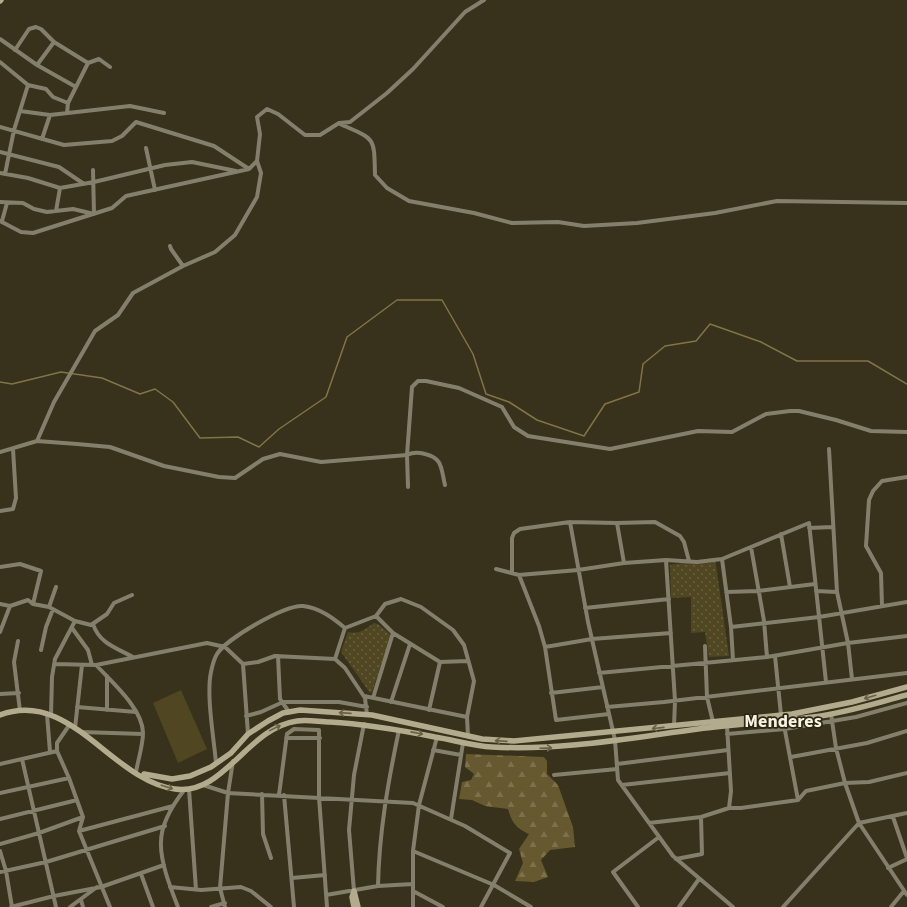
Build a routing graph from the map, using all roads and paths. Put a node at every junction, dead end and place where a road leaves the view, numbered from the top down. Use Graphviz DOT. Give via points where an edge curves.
graph roads {
  1 [pos="484,0"];
  2 [pos="0,38"];
  3 [pos="54,42"];
  4 [pos="15,50"];
  5 [pos="0,62"];
  6 [pos="88,63"];
  7 [pos="37,65"];
  8 [pos="110,67"];
  9 [pos="28,85"];
  10 [pos="76,87"];
  11 [pos="68,103"];
  12 [pos="20,111"];
  13 [pos="67,113"];
  14 [pos="164,113"];
  15 [pos="50,115"];
  16 [pos="339,123"];
  17 [pos="0,127"];
  18 [pos="14,130"];
  19 [pos="42,139"];
  20 [pos="146,148"];
  21 [pos="0,152"];
  22 [pos="8,154"];
  23 [pos="257,161"];
  24 [pos="151,168"];
  25 [pos="250,169"];
  26 [pos="93,170"];
  27 [pos="239,171"];
  28 [pos="2,173"];
  29 [pos="94,182"];
  30 [pos="84,184"];
  31 [pos="60,188"];
  32 [pos="155,190"];
  33 [pos="0,202"];
  34 [pos="7,203"];
  35 [pos="907,203"];
  36 [pos="56,211"];
  37 [pos="94,214"];
  38 [pos="1,221"];
  39 [pos="170,246"];
  40 [pos="183,266"];
  41 [pos="907,432"];
  42 [pos="37,441"];
  43 [pos="13,449"];
  44 [pos="829,449"];
  45 [pos="0,452"];
  46 [pos="407,454"];
  47 [pos="907,477"];
  48 [pos="445,485"];
  49 [pos="408,486"];
  50 [pos="0,511"];
  51 [pos="570,522"];
  52 [pos="617,523"];
  53 [pos="832,527"];
  54 [pos="809,528"];
  55 [pos="780,534"];
  56 [pos="751,547"];
  57 [pos="722,559"];
  58 [pos="666,560"];
  59 [pos="689,561"];
  60 [pos="624,563"];
  61 [pos="0,567"];
  62 [pos="496,569"];
  63 [pos="578,570"];
  64 [pos="512,573"];
  65 [pos="518,575"];
  66 [pos="815,584"];
  67 [pos="56,587"];
  68 [pos="790,587"];
  69 [pos="816,590"];
  70 [pos="758,591"];
  71 [pos="726,592"];
  72 [pos="837,592"];
  73 [pos="132,596"];
  74 [pos="669,598"];
  75 [pos="907,602"];
  76 [pos="0,604"];
  77 [pos="33,604"];
  78 [pos="10,606"];
  79 [pos="882,606"];
  80 [pos="49,607"];
  81 [pos="585,608"];
  82 [pos="53,609"];
  83 [pos="841,612"];
  84 [pos="376,616"];
  85 [pos="819,617"];
  86 [pos="76,621"];
  87 [pos="764,623"];
  88 [pos="93,624"];
  89 [pos="731,627"];
  90 [pos="72,628"];
  91 [pos="345,628"];
  92 [pos="0,632"];
  93 [pos="393,633"];
  94 [pos="671,633"];
  95 [pos="907,636"];
  96 [pos="592,639"];
  97 [pos="18,641"];
  98 [pos="848,643"];
  99 [pos="410,644"];
  100 [pos="705,646"];
  101 [pos="225,647"];
  102 [pos="545,647"];
  103 [pos="822,649"];
  104 [pos="41,650"];
  105 [pos="278,656"];
  106 [pos="775,656"];
  107 [pos="133,657"];
  108 [pos="767,657"];
  109 [pos="335,659"];
  110 [pos="733,660"];
  111 [pos="468,661"];
  112 [pos="440,662"];
  113 [pos="705,663"];
  114 [pos="54,664"];
  115 [pos="243,664"];
  116 [pos="82,665"];
  117 [pos="94,665"];
  118 [pos="673,667"];
  119 [pos="907,672"];
  120 [pos="600,673"];
  121 [pos="107,676"];
  122 [pos="852,679"];
  123 [pos="826,682"];
  124 [pos="603,687"];
  125 [pos="907,687"];
  126 [pos="777,688"];
  127 [pos="19,693"];
  128 [pos="551,693"];
  129 [pos="0,694"];
  130 [pos="907,695"];
  131 [pos="364,696"];
  132 [pos="707,697"];
  133 [pos="373,698"];
  134 [pos="675,701"];
  135 [pos="283,702"];
  136 [pos="391,702"];
  137 [pos="907,703"];
  138 [pos="77,707"];
  139 [pos="367,707"];
  140 [pos="607,707"];
  141 [pos="107,710"];
  142 [pos="429,710"];
  143 [pos="20,711"];
  144 [pos="136,712"];
  145 [pos="289,712"];
  146 [pos="49,714"];
  147 [pos="609,714"];
  148 [pos="831,714"];
  149 [pos="0,715"];
  150 [pos="366,715"];
  151 [pos="246,716"];
  152 [pos="467,717"];
  153 [pos="782,718"];
  154 [pos="712,722"];
  155 [pos="832,722"];
  156 [pos="70,724"];
  157 [pos="364,724"];
  158 [pos="674,726"];
  159 [pos="726,726"];
  160 [pos="785,729"];
  161 [pos="78,730"];
  162 [pos="399,730"];
  163 [pos="907,731"];
  164 [pos="613,732"];
  165 [pos="143,734"];
  166 [pos="248,734"];
  167 [pos="727,734"];
  168 [pos="468,736"];
  169 [pos="437,737"];
  170 [pos="286,738"];
  171 [pos="320,738"];
  172 [pos="615,740"];
  173 [pos="463,742"];
  174 [pos="836,748"];
  175 [pos="433,750"];
  176 [pos="728,750"];
  177 [pos="57,751"];
  178 [pos="50,752"];
  179 [pos="461,756"];
  180 [pos="791,757"];
  181 [pos="22,759"];
  182 [pos="233,761"];
  183 [pos="216,763"];
  184 [pos="0,764"];
  185 [pos="617,767"];
  186 [pos="134,771"];
  187 [pos="730,773"];
  188 [pos="907,773"];
  189 [pos="554,775"];
  190 [pos="69,778"];
  191 [pos="845,783"];
  192 [pos="203,785"];
  193 [pos="622,785"];
  194 [pos="28,787"];
  195 [pos="187,789"];
  196 [pos="0,793"];
  197 [pos="228,793"];
  198 [pos="262,794"];
  199 [pos="278,795"];
  200 [pos="284,795"];
  201 [pos="319,797"];
  202 [pos="352,799"];
  203 [pos="77,800"];
  204 [pos="798,800"];
  205 [pos="386,801"];
  206 [pos="419,805"];
  207 [pos="173,806"];
  208 [pos="730,808"];
  209 [pos="34,810"];
  210 [pos="907,813"];
  211 [pos="83,817"];
  212 [pos="700,817"];
  213 [pos="893,817"];
  214 [pos="0,819"];
  215 [pos="451,819"];
  216 [pos="649,823"];
  217 [pos="858,823"];
  218 [pos="165,826"];
  219 [pos="79,831"];
  220 [pos="39,833"];
  221 [pos="659,837"];
  222 [pos="0,844"];
  223 [pos="86,850"];
  224 [pos="0,851"];
  225 [pos="413,851"];
  226 [pos="271,858"];
  227 [pos="907,858"];
  228 [pos="676,859"];
  229 [pos="46,862"];
  230 [pos="164,865"];
  231 [pos="888,868"];
  232 [pos="6,871"];
  233 [pos="0,872"];
  234 [pos="140,874"];
  235 [pos="324,875"];
  236 [pos="292,878"];
  237 [pos="698,879"];
  238 [pos="414,884"];
  239 [pos="494,884"];
  240 [pos="99,886"];
  241 [pos="170,886"];
  242 [pos="378,886"];
  243 [pos="220,888"];
  244 [pos="196,890"];
  245 [pos="354,891"];
  246 [pos="414,891"];
  247 [pos="905,893"];
  248 [pos="326,895"];
  249 [pos="54,896"];
  250 [pos="81,900"];
  251 [pos="225,905"];
  252 [pos="11,907"];
  253 [pos="56,907"];
  254 [pos="70,907"];
  255 [pos="83,907"];
  256 [pos="110,907"];
  257 [pos="153,907"];
  258 [pos="178,907"];
  259 [pos="211,907"];
  260 [pos="271,907"];
  261 [pos="294,907"];
  262 [pos="327,907"];
  263 [pos="354,907"];
  264 [pos="358,907"];
  265 [pos="414,907"];
  266 [pos="443,907"];
  267 [pos="481,907"];
  268 [pos="531,907"];
  269 [pos="638,907"];
  270 [pos="679,907"];
  271 [pos="733,907"];
  272 [pos="783,907"];
  273 [pos="891,907"];
  1 -- 16 [label="street" via="465,12 414,69 387,93 350,122"];
  2 -- 4 [label="street"];
  3 -- 4 [label="street" via="36,27 29,29"];
  3 -- 6 [label="street"];
  3 -- 7 [label="street"];
  4 -- 7 [label="street"];
  5 -- 9 [label="street"];
  6 -- 8 [label="street" via="99,59"];
  6 -- 10 [label="street"];
  7 -- 10 [label="street"];
  9 -- 11 [label="street" via="46,89 53,97"];
  9 -- 12 [label="street"];
  10 -- 11 [label="street"];
  11 -- 13 [label="street"];
  12 -- 15 [label="street"];
  12 -- 18 [label="street"];
  13 -- 14 [label="street" via="130,106"];
  13 -- 15 [label="street"];
  15 -- 19 [label="street"];
  16 -- 23 [label="street" via="320,135 305,135 278,114 268,110 257,117 260,134"];
  16 -- 35 [label="street" via="368,136 374,145 375,175 387,188 409,201 474,213 512,224 558,222 584,226 638,223 714,213 777,201"];
  17 -- 18 [label="street"];
  18 -- 19 [label="street"];
  18 -- 22 [label="street"];
  19 -- 25 [label="street" via="64,145 104,143 122,136 136,122 214,146"];
  20 -- 24 [label="street"];
  21 -- 22 [label="street"];
  22 -- 28 [label="street"];
  22 -- 30 [label="street" via="59,167"];
  23 -- 25 [label="street"];
  23 -- 40 [label="street" via="261,173 257,197 235,235 215,252"];
  24 -- 27 [label="street" via="192,162"];
  24 -- 29 [label="street"];
  24 -- 32 [label="street"];
  25 -- 27 [label="street"];
  26 -- 29 [label="street"];
  27 -- 32 [label="street"];
  28 -- 31 [label="street"];
  29 -- 30 [label="street"];
  29 -- 37 [label="street"];
  30 -- 31 [label="street"];
  31 -- 36 [label="street"];
  32 -- 37 [label="street" via="126,196 112,208"];
  33 -- 34 [label="street"];
  34 -- 36 [label="street" via="22,203 34,210"];
  34 -- 38 [label="street"];
  36 -- 37 [label="street" via="73,209"];
  37 -- 38 [label="street" via="33,233 22,232"];
  39 -- 40 [label="street"];
  40 -- 42 [label="street" via="133,293 118,315 95,331 54,402"];
  41 -- 46 [label="street" via="871,431 836,420 790,411 766,414 732,432 698,431 610,449 528,436 514,427 502,407 459,388 426,380 418,381 412,387"];
  42 -- 43 [label="street"];
  42 -- 46 [label="street" via="110,448 164,466 235,478 263,459 280,454 321,462"];
  43 -- 45 [label="street"];
  43 -- 50 [label="street" via="16,498 13,509"];
  44 -- 53 [label="street"];
  46 -- 48 [label="street" via="414,452 435,456"];
  46 -- 49 [label="street"];
  47 -- 79 [label="street" via="882,481 873,491 870,500 866,546 881,573"];
  51 -- 52 [label="street"];
  51 -- 63 [label="street"];
  51 -- 64 [label="street" via="520,529 514,533"];
  52 -- 59 [label="street" via="645,521 666,526 684,542"];
  52 -- 60 [label="street"];
  53 -- 54 [label="street"];
  53 -- 72 [label="street"];
  54 -- 55 [label="street" via="809,523"];
  54 -- 66 [label="street"];
  55 -- 56 [label="street"];
  55 -- 68 [label="street"];
  56 -- 57 [label="street"];
  56 -- 70 [label="street"];
  57 -- 59 [label="street"];
  57 -- 71 [label="street"];
  58 -- 59 [label="street"];
  58 -- 60 [label="street"];
  58 -- 74 [label="street"];
  60 -- 63 [label="street"];
  61 -- 77 [label="street" via="20,564 41,571"];
  62 -- 64 [label="street"];
  63 -- 65 [label="street"];
  63 -- 81 [label="street"];
  64 -- 65 [label="street"];
  65 -- 102 [label="street"];
  66 -- 68 [label="street"];
  66 -- 69 [label="street"];
  67 -- 80 [label="street"];
  68 -- 70 [label="street"];
  69 -- 72 [label="street"];
  69 -- 85 [label="street"];
  70 -- 71 [label="street"];
  70 -- 87 [label="street"];
  71 -- 89 [label="street"];
  72 -- 83 [label="street"];
  73 -- 88 [label="street" via="114,603 107,614"];
  74 -- 81 [label="street"];
  74 -- 94 [label="street"];
  75 -- 79 [label="street"];
  76 -- 78 [label="street"];
  77 -- 78 [label="street" via="28,600"];
  77 -- 80 [label="street"];
  78 -- 92 [label="street"];
  79 -- 83 [label="street"];
  80 -- 82 [label="street"];
  81 -- 96 [label="street"];
  82 -- 86 [label="street"];
  82 -- 104 [label="street"];
  83 -- 85 [label="street"];
  83 -- 98 [label="street"];
  84 -- 91 [label="street"];
  84 -- 93 [label="street"];
  84 -- 111 [label="street" via="385,604 396,599 421,607 453,630 464,645"];
  85 -- 87 [label="street"];
  85 -- 103 [label="street"];
  86 -- 88 [label="street" via="86,625"];
  86 -- 90 [label="street"];
  87 -- 89 [label="street"];
  87 -- 108 [label="street"];
  88 -- 107 [label="street" via="96,634 109,645"];
  89 -- 110 [label="street"];
  90 -- 114 [label="street"];
  90 -- 117 [label="street" via="88,650"];
  91 -- 101 [label="street" via="325,613 302,606 267,616"];
  91 -- 109 [label="street"];
  93 -- 99 [label="street"];
  93 -- 133 [label="street"];
  94 -- 96 [label="street"];
  94 -- 118 [label="street"];
  95 -- 98 [label="street"];
  96 -- 102 [label="street"];
  96 -- 120 [label="street"];
  97 -- 127 [label="street" via="14,662"];
  98 -- 103 [label="street"];
  98 -- 122 [label="street"];
  99 -- 112 [label="street"];
  99 -- 136 [label="street"];
  100 -- 113 [label="street"];
  101 -- 107 [label="street" via="207,643"];
  101 -- 115 [label="street"];
  101 -- 183 [label="street" via="217,654 210,673 210,709"];
  102 -- 128 [label="street"];
  103 -- 106 [label="street"];
  103 -- 123 [label="street"];
  105 -- 109 [label="street"];
  105 -- 115 [label="street"];
  105 -- 135 [label="street" via="280,699"];
  106 -- 108 [label="street"];
  106 -- 126 [label="street"];
  107 -- 117 [label="street"];
  108 -- 110 [label="street"];
  109 -- 131 [label="street" via="345,668"];
  110 -- 113 [label="street"];
  111 -- 112 [label="street"];
  111 -- 152 [label="street" via="474,681"];
  112 -- 142 [label="street"];
  113 -- 118 [label="street"];
  113 -- 132 [label="street"];
  114 -- 116 [label="street"];
  114 -- 146 [label="street"];
  115 -- 151 [label="street"];
  116 -- 117 [label="street"];
  116 -- 138 [label="street"];
  117 -- 121 [label="street"];
  118 -- 120 [label="street"];
  118 -- 134 [label="street"];
  119 -- 122 [label="street"];
  120 -- 124 [label="street"];
  121 -- 141 [label="street"];
  121 -- 144 [label="street"];
  122 -- 123 [label="street"];
  123 -- 126 [label="street"];
  124 -- 128 [label="street"];
  124 -- 140 [label="street"];
  125 -- 153 [label="main road, one-way"];
  126 -- 132 [label="street"];
  126 -- 153 [label="street"];
  127 -- 129 [label="street"];
  127 -- 143 [label="street"];
  128 -- 147 [label="street" via="556,720"];
  130 -- 148 [label="main road"];
  131 -- 133 [label="street"];
  131 -- 139 [label="street"];
  132 -- 134 [label="street"];
  132 -- 154 [label="street"];
  133 -- 136 [label="street"];
  134 -- 140 [label="street"];
  134 -- 158 [label="street"];
  135 -- 139 [label="street" via="339,702"];
  135 -- 145 [label="street"];
  135 -- 151 [label="street"];
  136 -- 142 [label="street"];
  137 -- 155 [label="street" via="856,718"];
  138 -- 141 [label="street"];
  138 -- 161 [label="street"];
  139 -- 150 [label="street"];
  140 -- 147 [label="street"];
  141 -- 144 [label="street"];
  142 -- 152 [label="street"];
  143 -- 146 [label="main road"];
  143 -- 149 [label="main road" via="9,711"];
  144 -- 165 [label="street"];
  150 -- 145 [label="main road, one-way" via="300,710"];
  145 -- 166 [label="main road"];
  146 -- 156 [label="main road"];
  146 -- 178 [label="street"];
  147 -- 164 [label="street"];
  148 -- 153 [label="main road"];
  148 -- 155 [label="street"];
  150 -- 168 [label="main road"];
  151 -- 166 [label="street"];
  152 -- 168 [label="street"];
  153 -- 154 [label="main road"];
  153 -- 159 [label="main road"];
  153 -- 160 [label="street"];
  154 -- 158 [label="main road"];
  155 -- 160 [label="street"];
  155 -- 174 [label="street"];
  156 -- 161 [label="main road"];
  156 -- 177 [label="street" via="57,743"];
  157 -- 162 [label="main road"];
  182 -- 157 [label="main road, one-way" via="259,737 277,726 298,720"];
  157 -- 202 [label="street"];
  158 -- 164 [label="main road, one-way"];
  159 -- 167 [label="street"];
  159 -- 172 [label="main road"];
  160 -- 167 [label="street"];
  160 -- 180 [label="street"];
  161 -- 165 [label="street"];
  161 -- 186 [label="main road"];
  162 -- 169 [label="main road, one-way"];
  162 -- 205 [label="street"];
  163 -- 174 [label="street" via="867,743"];
  164 -- 168 [label="main road, one-way" via="514,741"];
  164 -- 172 [label="street"];
  165 -- 186 [label="street"];
  166 -- 183 [label="main road" via="231,753"];
  167 -- 176 [label="street"];
  169 -- 173 [label="main road"];
  169 -- 175 [label="street"];
  170 -- 171 [label="street"];
  170 -- 171 [label="street" via="294,729 319,730"];
  170 -- 199 [label="street"];
  171 -- 201 [label="street"];
  173 -- 172 [label="main road, one-way" via="485,747 519,749"];
  172 -- 185 [label="street"];
  173 -- 179 [label="street"];
  174 -- 180 [label="street"];
  174 -- 191 [label="street"];
  175 -- 179 [label="street"];
  175 -- 206 [label="street"];
  176 -- 185 [label="street"];
  176 -- 187 [label="street"];
  177 -- 178 [label="street"];
  177 -- 190 [label="street"];
  178 -- 181 [label="street"];
  179 -- 215 [label="street"];
  180 -- 204 [label="street"];
  181 -- 184 [label="street"];
  181 -- 194 [label="street"];
  182 -- 192 [label="main road"];
  182 -- 197 [label="street"];
  183 -- 186 [label="main road" via="190,776 172,779 151,777"];
  185 -- 189 [label="street"];
  185 -- 193 [label="street" via="618,780"];
  186 -- 195 [label="main road, one-way" via="153,782 174,789"];
  187 -- 193 [label="street"];
  187 -- 208 [label="street"];
  188 -- 191 [label="street" via="869,782"];
  190 -- 194 [label="street"];
  190 -- 203 [label="street"];
  191 -- 204 [label="street" via="806,791"];
  191 -- 217 [label="street"];
  192 -- 195 [label="main road"];
  192 -- 197 [label="street"];
  193 -- 216 [label="street"];
  194 -- 196 [label="street"];
  194 -- 209 [label="street"];
  195 -- 207 [label="street"];
  195 -- 244 [label="street"];
  197 -- 198 [label="street"];
  197 -- 243 [label="street"];
  198 -- 199 [label="street"];
  198 -- 226 [label="street" via="263,834"];
  199 -- 200 [label="street"];
  200 -- 201 [label="street"];
  200 -- 236 [label="street"];
  201 -- 202 [label="street"];
  201 -- 235 [label="street"];
  202 -- 205 [label="street"];
  202 -- 245 [label="street" via="349,830"];
  203 -- 209 [label="street"];
  203 -- 211 [label="street"];
  204 -- 208 [label="street"];
  205 -- 206 [label="street"];
  205 -- 242 [label="street" via="379,851"];
  206 -- 215 [label="street"];
  206 -- 225 [label="street"];
  207 -- 218 [label="street"];
  207 -- 219 [label="street"];
  208 -- 212 [label="street"];
  209 -- 214 [label="street"];
  209 -- 220 [label="street"];
  210 -- 213 [label="street"];
  211 -- 219 [label="street"];
  211 -- 220 [label="street"];
  212 -- 216 [label="street"];
  212 -- 228 [label="street" via="702,854"];
  213 -- 217 [label="street"];
  213 -- 227 [label="street"];
  215 -- 239 [label="street" via="510,853"];
  216 -- 221 [label="street"];
  217 -- 231 [label="street"];
  217 -- 272 [label="street"];
  218 -- 223 [label="street"];
  218 -- 230 [label="street" via="160,842"];
  219 -- 223 [label="street"];
  220 -- 222 [label="street"];
  220 -- 229 [label="street"];
  221 -- 228 [label="street"];
  221 -- 269 [label="street" via="613,872"];
  223 -- 229 [label="street"];
  223 -- 240 [label="street"];
  224 -- 232 [label="street"];
  225 -- 238 [label="street"];
  225 -- 239 [label="street"];
  227 -- 231 [label="street"];
  228 -- 237 [label="street"];
  229 -- 232 [label="street"];
  229 -- 249 [label="street"];
  230 -- 234 [label="street"];
  230 -- 241 [label="street"];
  231 -- 247 [label="street"];
  232 -- 233 [label="street"];
  232 -- 252 [label="street"];
  234 -- 240 [label="street"];
  234 -- 257 [label="street"];
  235 -- 236 [label="street"];
  235 -- 248 [label="street"];
  236 -- 261 [label="street"];
  237 -- 270 [label="street"];
  237 -- 271 [label="street"];
  238 -- 242 [label="street"];
  238 -- 246 [label="street"];
  239 -- 267 [label="street"];
  239 -- 268 [label="street"];
  240 -- 249 [label="street"];
  240 -- 250 [label="street"];
  240 -- 256 [label="street"];
  241 -- 244 [label="street"];
  241 -- 258 [label="street"];
  242 -- 245 [label="street"];
  243 -- 244 [label="street"];
  243 -- 251 [label="street"];
  243 -- 260 [label="street" via="242,887"];
  245 -- 248 [label="street"];
  245 -- 263 [label="main road"];
  245 -- 264 [label="main road"];
  246 -- 265 [label="street"];
  246 -- 266 [label="street"];
  247 -- 273 [label="street"];
  248 -- 262 [label="street"];
  249 -- 252 [label="street"];
  249 -- 253 [label="street"];
  250 -- 254 [label="street"];
  250 -- 255 [label="street"];
  251 -- 259 [label="street"];
}
